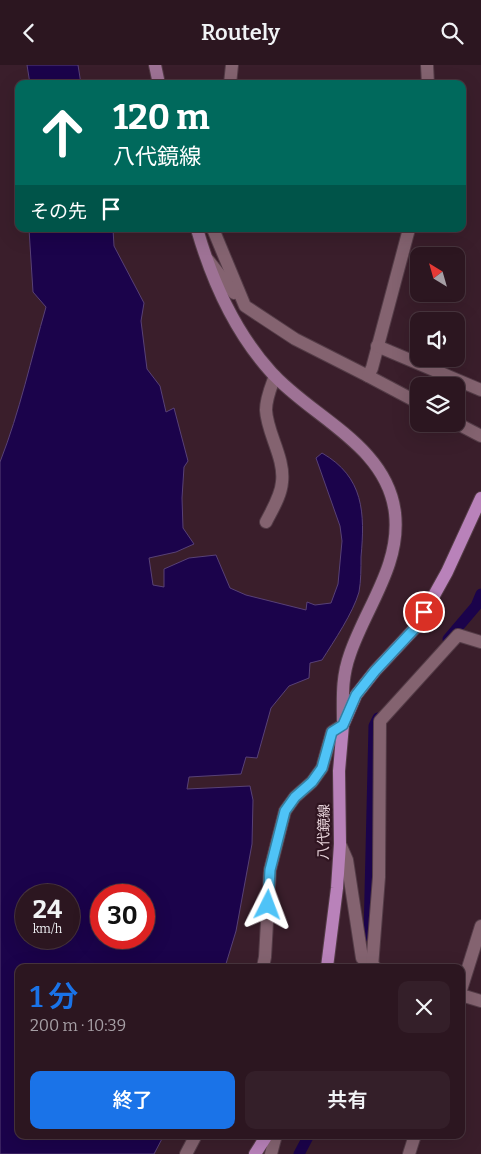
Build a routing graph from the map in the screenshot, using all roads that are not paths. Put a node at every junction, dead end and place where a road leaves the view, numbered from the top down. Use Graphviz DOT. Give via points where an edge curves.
graph roads {
  1 [pos="155,65"];
  2 [pos="232,65"];
  3 [pos="427,65"];
  4 [pos="158,80"];
  5 [pos="230,80"];
  6 [pos="428,80"];
  7 [pos="198,232"];
  8 [pos="214,232"];
  9 [pos="408,232"];
  10 [pos="205,256"];
  11 [pos="245,307"];
  12 [pos="378,346"];
  13 [pos="410,356"];
  14 [pos="439,367"];
  15 [pos="275,376"];
  16 [pos="368,376"];
  17 [pos="481,390"];
  18 [pos="410,398"];
  19 [pos="465,428"];
  20 [pos="481,437"];
  21 [pos="481,498"];
  22 [pos="266,522"];
  23 [pos="481,642"];
  24 [pos="343,725"];
  25 [pos="340,844"];
  26 [pos="481,926"];
  27 [pos="264,964"];
  28 [pos="327,964"];
  29 [pos="370,964"];
  30 [pos="374,964"];
  31 [pos="465,977"];
  32 [pos="465,996"];
  33 [pos="481,1001"];
  34 [pos="194,1139"];
  35 [pos="265,1139"];
  36 [pos="275,1139"];
  37 [pos="414,1139"];
  38 [pos="186,1154"];
  39 [pos="256,1154"];
  40 [pos="270,1154"];
  41 [pos="409,1154"];
  1 -- 4 [label="street"];
  2 -- 5 [label="street"];
  3 -- 6 [label="street"];
  7 -- 10 [label="street"];
  8 -- 11 [label="street"];
  9 -- 12 [label="street"];
  10 -- 11 [label="street"];
  10 -- 15 [label="street" via="232,317"];
  11 -- 16 [label="street" via="295,339"];
  12 -- 13 [label="street"];
  12 -- 16 [label="street"];
  14 -- 17 [label="street"];
  15 -- 22 [label="street" via="267,397 266,412 282,465 282,483"];
  15 -- 24 [label="street" via="360,447 387,485 395,511 396,538 389,569 342,679"];
  16 -- 18 [label="street"];
  19 -- 20 [label="street"];
  21 -- 24 [label="main road, 八代鏡線" via="447,572 417,626 356,695"];
  23 -- 30 [label="street" via="458,635 380,721 379,877"];
  24 -- 25 [label="main road, 八代鏡線"];
  24 -- 27 [label="street" via="332,732 322,768 285,811 270,870"];
  25 -- 28 [label="main road, 八代鏡線" via="338,888"];
  25 -- 29 [label="street" via="347,860 362,959"];
  26 -- 31 [label="street"];
  32 -- 33 [label="street"];
  34 -- 38 [label="street"];
  35 -- 39 [label="main road"];
  36 -- 40 [label="street"];
  37 -- 41 [label="street"];
}
